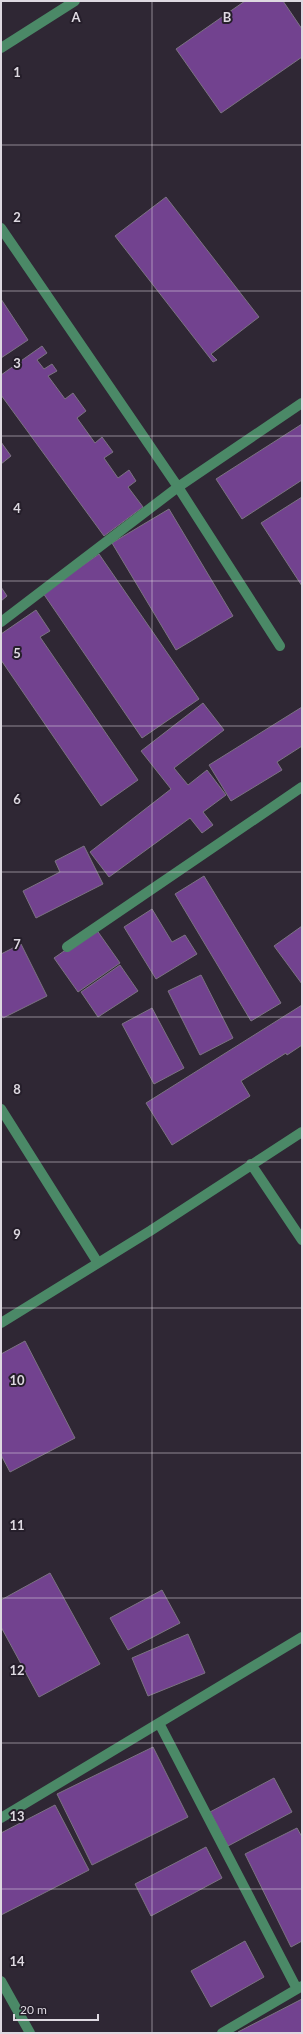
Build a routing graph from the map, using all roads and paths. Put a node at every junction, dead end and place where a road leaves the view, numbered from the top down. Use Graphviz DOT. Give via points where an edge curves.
graph roads {
  1 [pos="75,1"];
  2 [pos="1,48"];
  3 [pos="1,228"];
  4 [pos="302,403"];
  5 [pos="178,487"];
  6 [pos="1,622"];
  7 [pos="280,646"];
  8 [pos="302,787"];
  9 [pos="67,947"];
  10 [pos="1,1109"];
  11 [pos="302,1132"];
  12 [pos="251,1164"];
  13 [pos="302,1240"];
  14 [pos="98,1263"];
  15 [pos="2,1319"];
  16 [pos="302,1637"];
  17 [pos="159,1723"];
  18 [pos="1,1818"];
  19 [pos="1,1981"];
  20 [pos="299,1988"];
  21 [pos="30,2033"];
  22 [pos="222,2033"];
  1 -- 2 [label="street"];
  3 -- 5 [label="street"];
  4 -- 5 [label="street"];
  5 -- 6 [label="street"];
  5 -- 7 [label="street"];
  8 -- 9 [label="street"];
  10 -- 14 [label="street"];
  11 -- 12 [label="street"];
  12 -- 13 [label="street"];
  12 -- 14 [label="street"];
  14 -- 15 [label="street"];
  16 -- 17 [label="street"];
  17 -- 18 [label="street"];
  17 -- 20 [label="street"];
  19 -- 21 [label="street"];
  20 -- 22 [label="street"];
}
